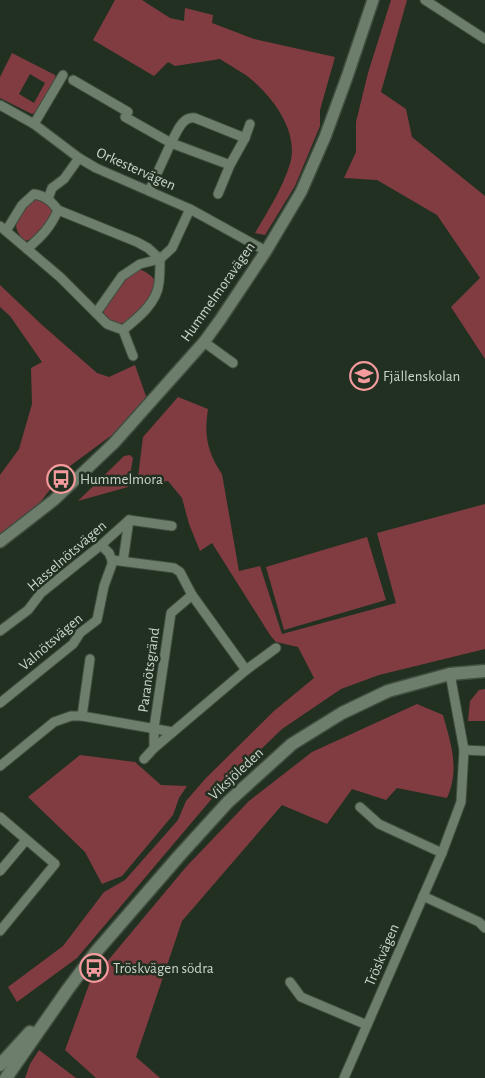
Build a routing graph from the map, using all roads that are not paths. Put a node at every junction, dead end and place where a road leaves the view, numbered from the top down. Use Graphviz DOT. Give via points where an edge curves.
graph roads {
  1 [pos="373,0"];
  2 [pos="425,0"];
  3 [pos="485,40"];
  4 [pos="63,74"];
  5 [pos="73,80"];
  6 [pos="0,105"];
  7 [pos="34,124"];
  8 [pos="250,124"];
  9 [pos="245,138"];
  10 [pos="171,143"];
  11 [pos="79,158"];
  12 [pos="230,165"];
  13 [pos="150,191"];
  14 [pos="218,194"];
  15 [pos="48,199"];
  16 [pos="190,209"];
  17 [pos="58,210"];
  18 [pos="3,229"];
  19 [pos="27,249"];
  20 [pos="266,251"];
  21 [pos="160,259"];
  22 [pos="96,313"];
  23 [pos="123,330"];
  24 [pos="204,342"];
  25 [pos="133,356"];
  26 [pos="233,363"];
  27 [pos="129,520"];
  28 [pos="172,526"];
  29 [pos="0,542"];
  30 [pos="101,545"];
  31 [pos="112,560"];
  32 [pos="123,561"];
  33 [pos="192,595"];
  34 [pos="0,631"];
  35 [pos="276,648"];
  36 [pos="90,659"];
  37 [pos="246,670"];
  38 [pos="485,671"];
  39 [pos="450,674"];
  40 [pos="0,703"];
  41 [pos="82,716"];
  42 [pos="154,728"];
  43 [pos="173,732"];
  44 [pos="154,748"];
  45 [pos="464,750"];
  46 [pos="485,751"];
  47 [pos="144,759"];
  48 [pos="0,766"];
  49 [pos="360,807"];
  50 [pos="0,816"];
  51 [pos="26,840"];
  52 [pos="442,853"];
  53 [pos="0,871"];
  54 [pos="423,896"];
  55 [pos="485,928"];
  56 [pos="0,931"];
  57 [pos="290,982"];
  58 [pos="68,989"];
  59 [pos="367,1025"];
  60 [pos="0,1065"];
  61 [pos="6,1078"];
  62 [pos="344,1078"];
  1 -- 20 [label="street, Hummelmoravägen" via="317,155 301,192"];
  2 -- 3 [label="street"];
  4 -- 7 [label="street"];
  5 -- 10 [label="street"];
  6 -- 7 [label="street, Orkestervägen"];
  7 -- 11 [label="street, Orkestervägen"];
  8 -- 9 [label="street"];
  9 -- 10 [label="street" via="189,117"];
  9 -- 12 [label="street"];
  10 -- 12 [label="street"];
  10 -- 13 [label="street"];
  11 -- 13 [label="street, Orkestervägen"];
  11 -- 15 [label="street" via="64,179 52,188"];
  12 -- 14 [label="street"];
  13 -- 16 [label="street, Orkestervägen"];
  15 -- 17 [label="street"];
  15 -- 18 [label="street" via="34,194"];
  16 -- 20 [label="street, Orkestervägen"];
  16 -- 21 [label="street" via="172,248"];
  17 -- 19 [label="street" via="42,236"];
  17 -- 21 [label="street" via="137,242"];
  18 -- 19 [label="street"];
  19 -- 22 [label="street"];
  20 -- 24 [label="street, Hummelmoravägen"];
  21 -- 22 [label="street" via="140,264 122,276"];
  21 -- 23 [label="street" via="159,285 152,301"];
  22 -- 23 [label="street" via="107,324"];
  23 -- 25 [label="street"];
  24 -- 26 [label="street"];
  24 -- 29 [label="street, Hummelmoravägen" via="114,443 54,500"];
  27 -- 28 [label="street"];
  27 -- 30 [label="street, Hasselnötsvägen"];
  27 -- 32 [label="street"];
  30 -- 31 [label="street"];
  30 -- 34 [label="street, Hasselnötsvägen"];
  31 -- 32 [label="street"];
  31 -- 40 [label="street, Valnötsvägen" via="97,620 80,633 73,644"];
  32 -- 33 [label="street" via="174,568 180,572"];
  33 -- 37 [label="street"];
  33 -- 42 [label="street, Paranötsgränd" via="171,613"];
  35 -- 37 [label="street"];
  36 -- 41 [label="street"];
  37 -- 43 [label="street"];
  38 -- 39 [label="main road, Viksjöleden"];
  39 -- 45 [label="street, Tröskvägen"];
  39 -- 58 [label="main road, Viksjöleden" via="388,690 342,713 292,744 228,802 95,953"];
  41 -- 42 [label="street, Paranötsgränd"];
  41 -- 48 [label="street, Paranötsgränd" via="54,722"];
  42 -- 43 [label="street, Paranötsgränd"];
  42 -- 44 [label="street, Paranötsgränd"];
  43 -- 44 [label="street"];
  44 -- 47 [label="street"];
  45 -- 46 [label="street"];
  45 -- 52 [label="street, Tröskvägen" via="461,802"];
  49 -- 52 [label="street" via="379,824"];
  50 -- 51 [label="street"];
  51 -- 53 [label="street"];
  51 -- 56 [label="street" via="55,864"];
  52 -- 54 [label="street, Tröskvägen"];
  54 -- 55 [label="street" via="479,922"];
  54 -- 59 [label="street, Tröskvägen"];
  57 -- 59 [label="street" via="301,997"];
  58 -- 60 [label="main road, Viksjöleden"];
  58 -- 61 [label="main road, Viksjöleden"];
  59 -- 62 [label="street, Tröskvägen"];
}
